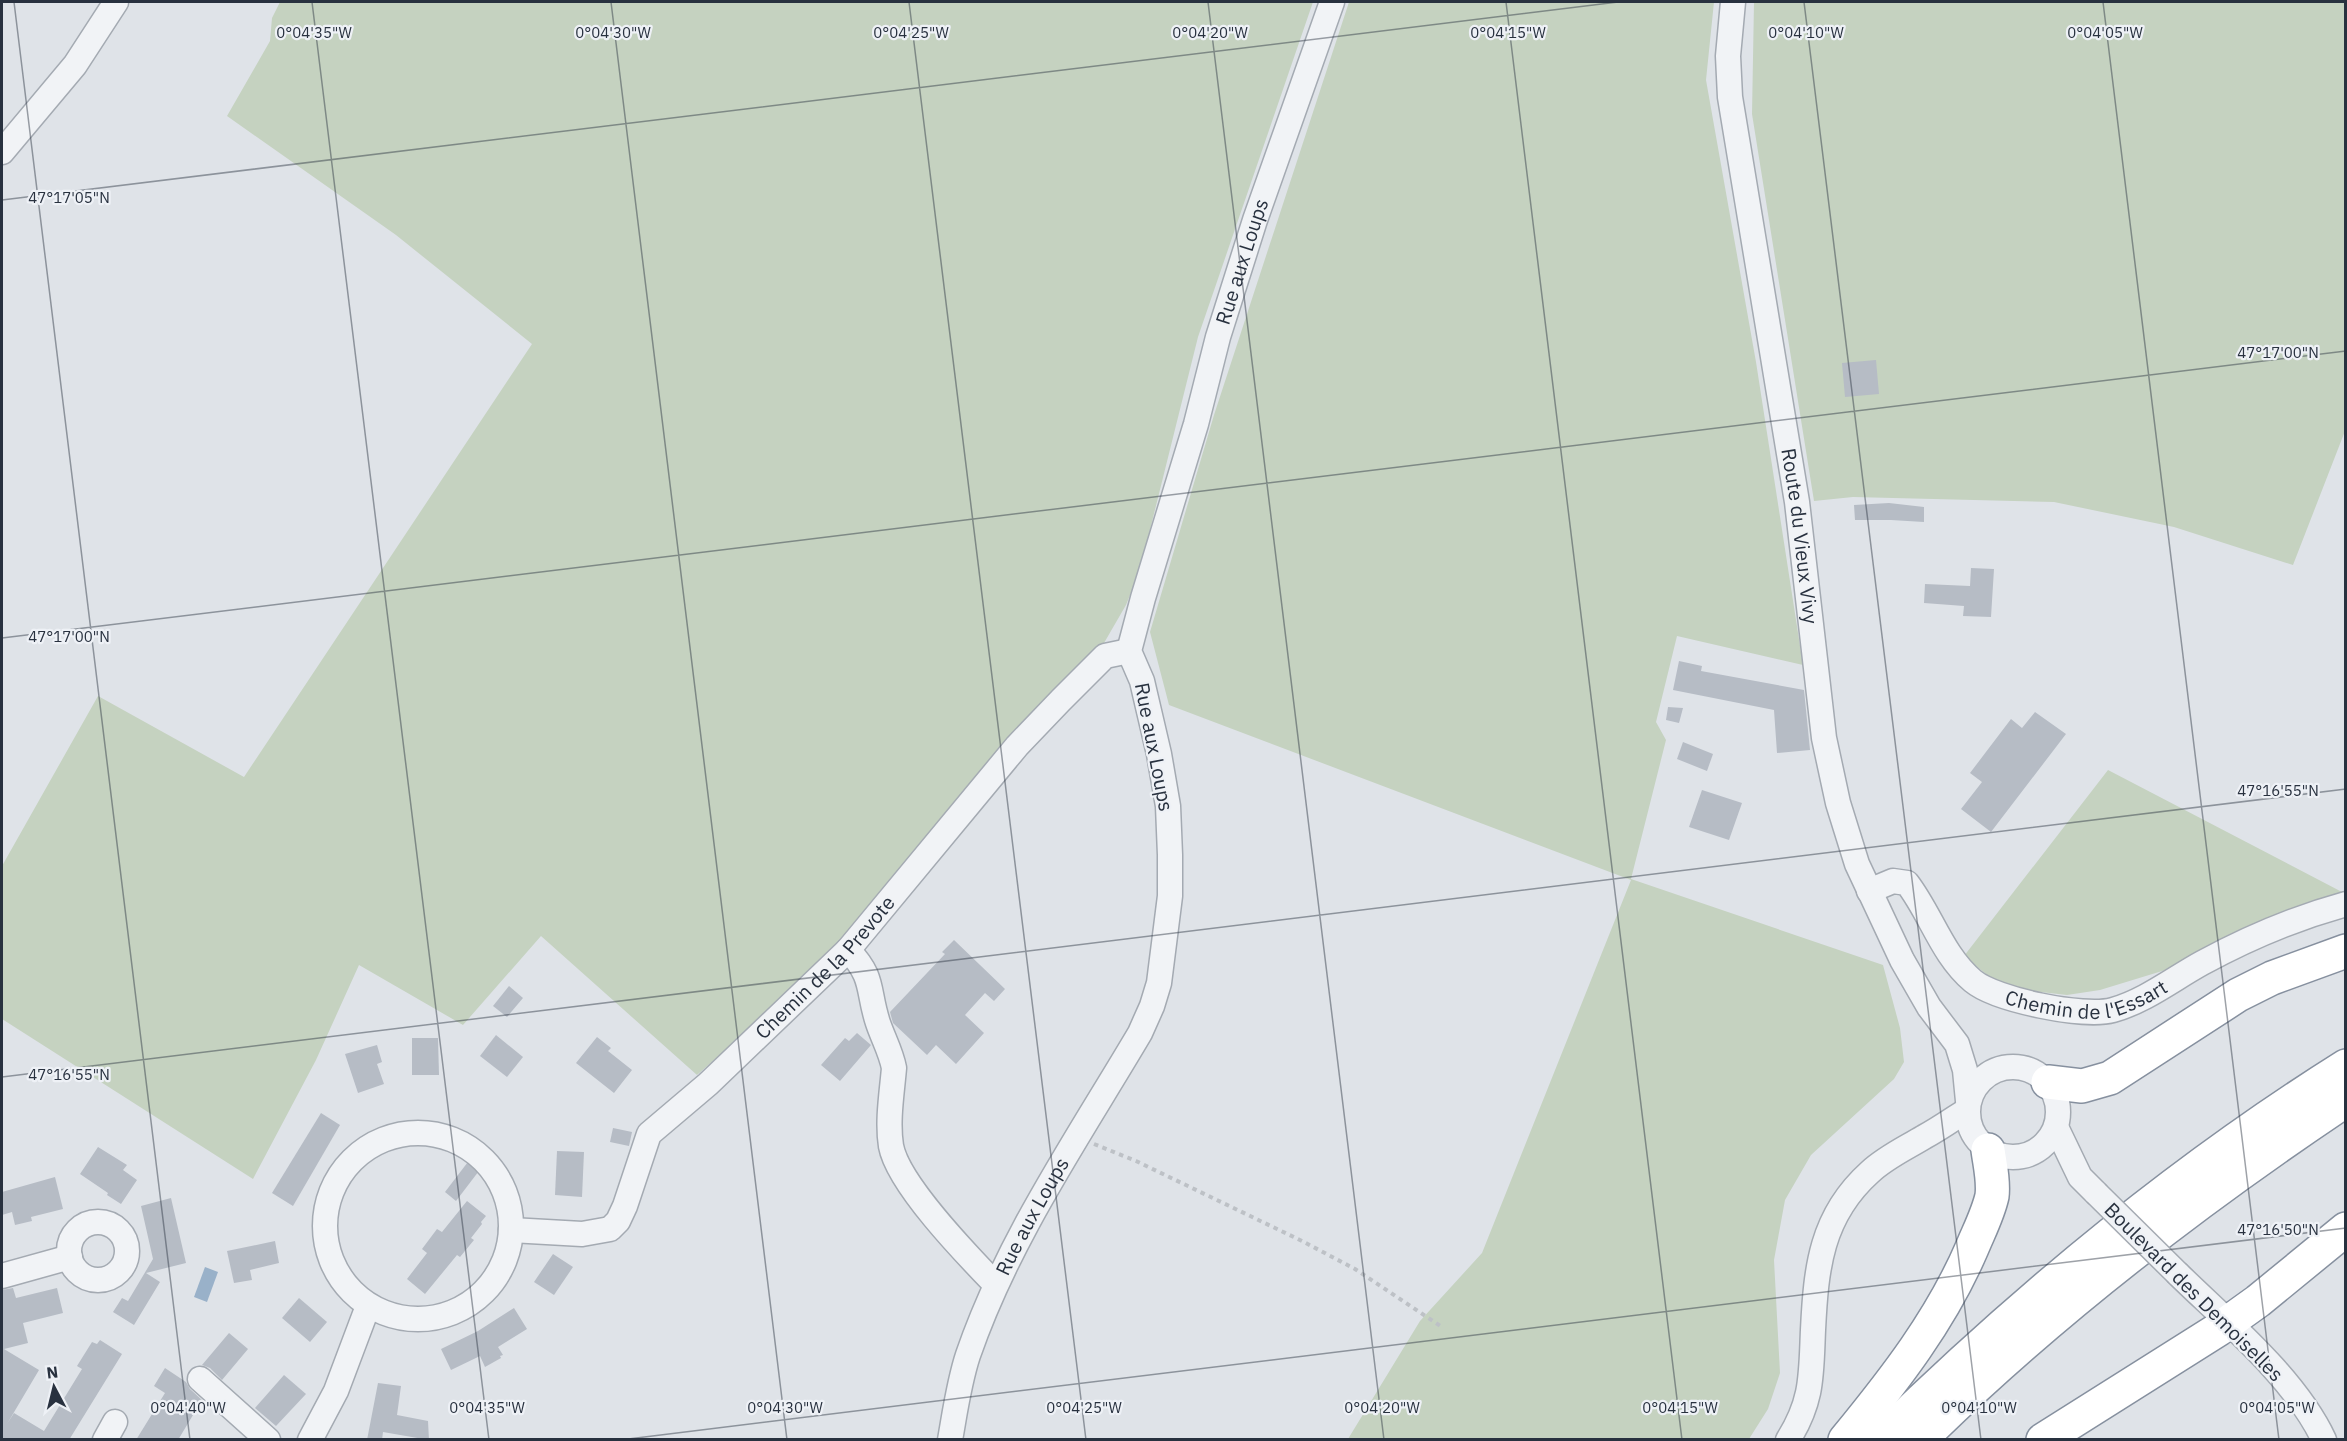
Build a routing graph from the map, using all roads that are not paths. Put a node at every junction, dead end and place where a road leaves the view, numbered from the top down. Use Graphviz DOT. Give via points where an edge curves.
graph roads {
  1 [pos="116,2"];
  2 [pos="1332,2"];
  3 [pos="1733,2"];
  4 [pos="2,152"];
  5 [pos="1130,651"];
  6 [pos="1869,891"];
  7 [pos="2346,904"];
  8 [pos="848,950"];
  9 [pos="2346,951"];
  10 [pos="1957,1044"];
  11 [pos="2008,1066"];
  12 [pos="2346,1066"];
  13 [pos="2048,1083"];
  14 [pos="2346,1100"];
  15 [pos="1967,1106"];
  16 [pos="2056,1127"];
  17 [pos="1923,1138"];
  18 [pos="1981,1144"];
  19 [pos="2021,1157"];
  20 [pos="2088,1185"];
  21 [pos="2346,1229"];
  22 [pos="512,1230"];
  23 [pos="70,1257"];
  24 [pos="2,1276"];
  25 [pos="995,1284"];
  26 [pos="368,1306"];
  27 [pos="2228,1322"];
  28 [pos="200,1379"];
  29 [pos="268,1440"];
  30 [pos="310,1440"];
  31 [pos="950,1440"];
  32 [pos="1788,1440"];
  33 [pos="1845,1440"];
  34 [pos="1880,1440"];
  35 [pos="1920,1440"];
  36 [pos="2043,1440"];
  37 [pos="2324,1440"];
  1 -- 4 [label="street" via="75,65"];
  2 -- 5 [label="street, Rue aux Loups" via="1218,337"];
  3 -- 6 [label="street, Route du Vieux Vivy" via="1728,56 1730,97 1797,502 1824,738 1838,803"];
  5 -- 8 [label="street, Chemin de la Prevote" via="1105,656 1017,746"];
  5 -- 25 [label="street, Rue aux Loups" via="1150,712 1168,806 1170,896 1159,983 1140,1033"];
  6 -- 7 [label="street, Chemin de l'Essart" via="1893,881 1907,883 1957,966 1993,993 2068,1011 2091,1012 2112,1011 2135,1002 2252,938"];
  6 -- 10 [label="street, Route du Vieux Vivy" via="1913,980"];
  8 -- 22 [label="street, Chemin de la Prevote" via="708,1084 649,1134 625,1206 610,1229 582,1234"];
  8 -- 25 [label="street" via="866,972 894,1068 891,1145 896,1163 922,1201"];
  9 -- 13 [label="highway" via="2238,995 2110,1078 2082,1086"];
  10 -- 11 [label="street, Route du Vieux Vivy"];
  10 -- 15 [label="street, Route du Vieux Vivy" via="1965,1070"];
  11 -- 13 [label="street" via="2037,1072"];
  11 -- 15 [label="street" via="1982,1078"];
  12 -- 34 [label="highway" via="2217,1154 2101,1243 1981,1344"];
  13 -- 16 [label="street" via="2059,1112"];
  14 -- 35 [label="highway" via="2234,1176 2118,1265 1999,1366"];
  15 -- 17 [label="street"];
  15 -- 18 [label="street" via="1968,1124"];
  16 -- 19 [label="street" via="2048,1141"];
  16 -- 20 [label="street, Boulevard des Demoiselles"];
  17 -- 18 [label="street"];
  17 -- 32 [label="street" via="1871,1171 1837,1211 1823,1243 1817,1272 1808,1399"];
  18 -- 19 [label="street" via="2003,1156"];
  18 -- 33 [label="highway" via="1993,1180 1992,1196 1964,1268 1912,1357"];
  19 -- 20 [label="street, Boulevard des Demoiselles" via="2052,1163"];
  20 -- 27 [label="street, Boulevard des Demoiselles, bridge"];
  21 -- 27 [label="highway"];
  22 -- 26 [label="street" via="498,1272 488,1288 465,1307 430,1319 411,1320"];
  22 -- 26 [label="street" via="508,1204 493,1171 479,1155 459,1142 418,1133 376,1142 360,1153 336,1183 326,1218 326,1236 338,1273"];
  23 -- 24 [label="street"];
  25 -- 31 [label="street, Rue aux Loups" via="967,1357"];
  26 -- 30 [label="street" via="336,1391"];
  27 -- 36 [label="highway"];
  27 -- 37 [label="street, Boulevard des Demoiselles" via="2293,1392"];
  28 -- 29 [label="street"];
}
